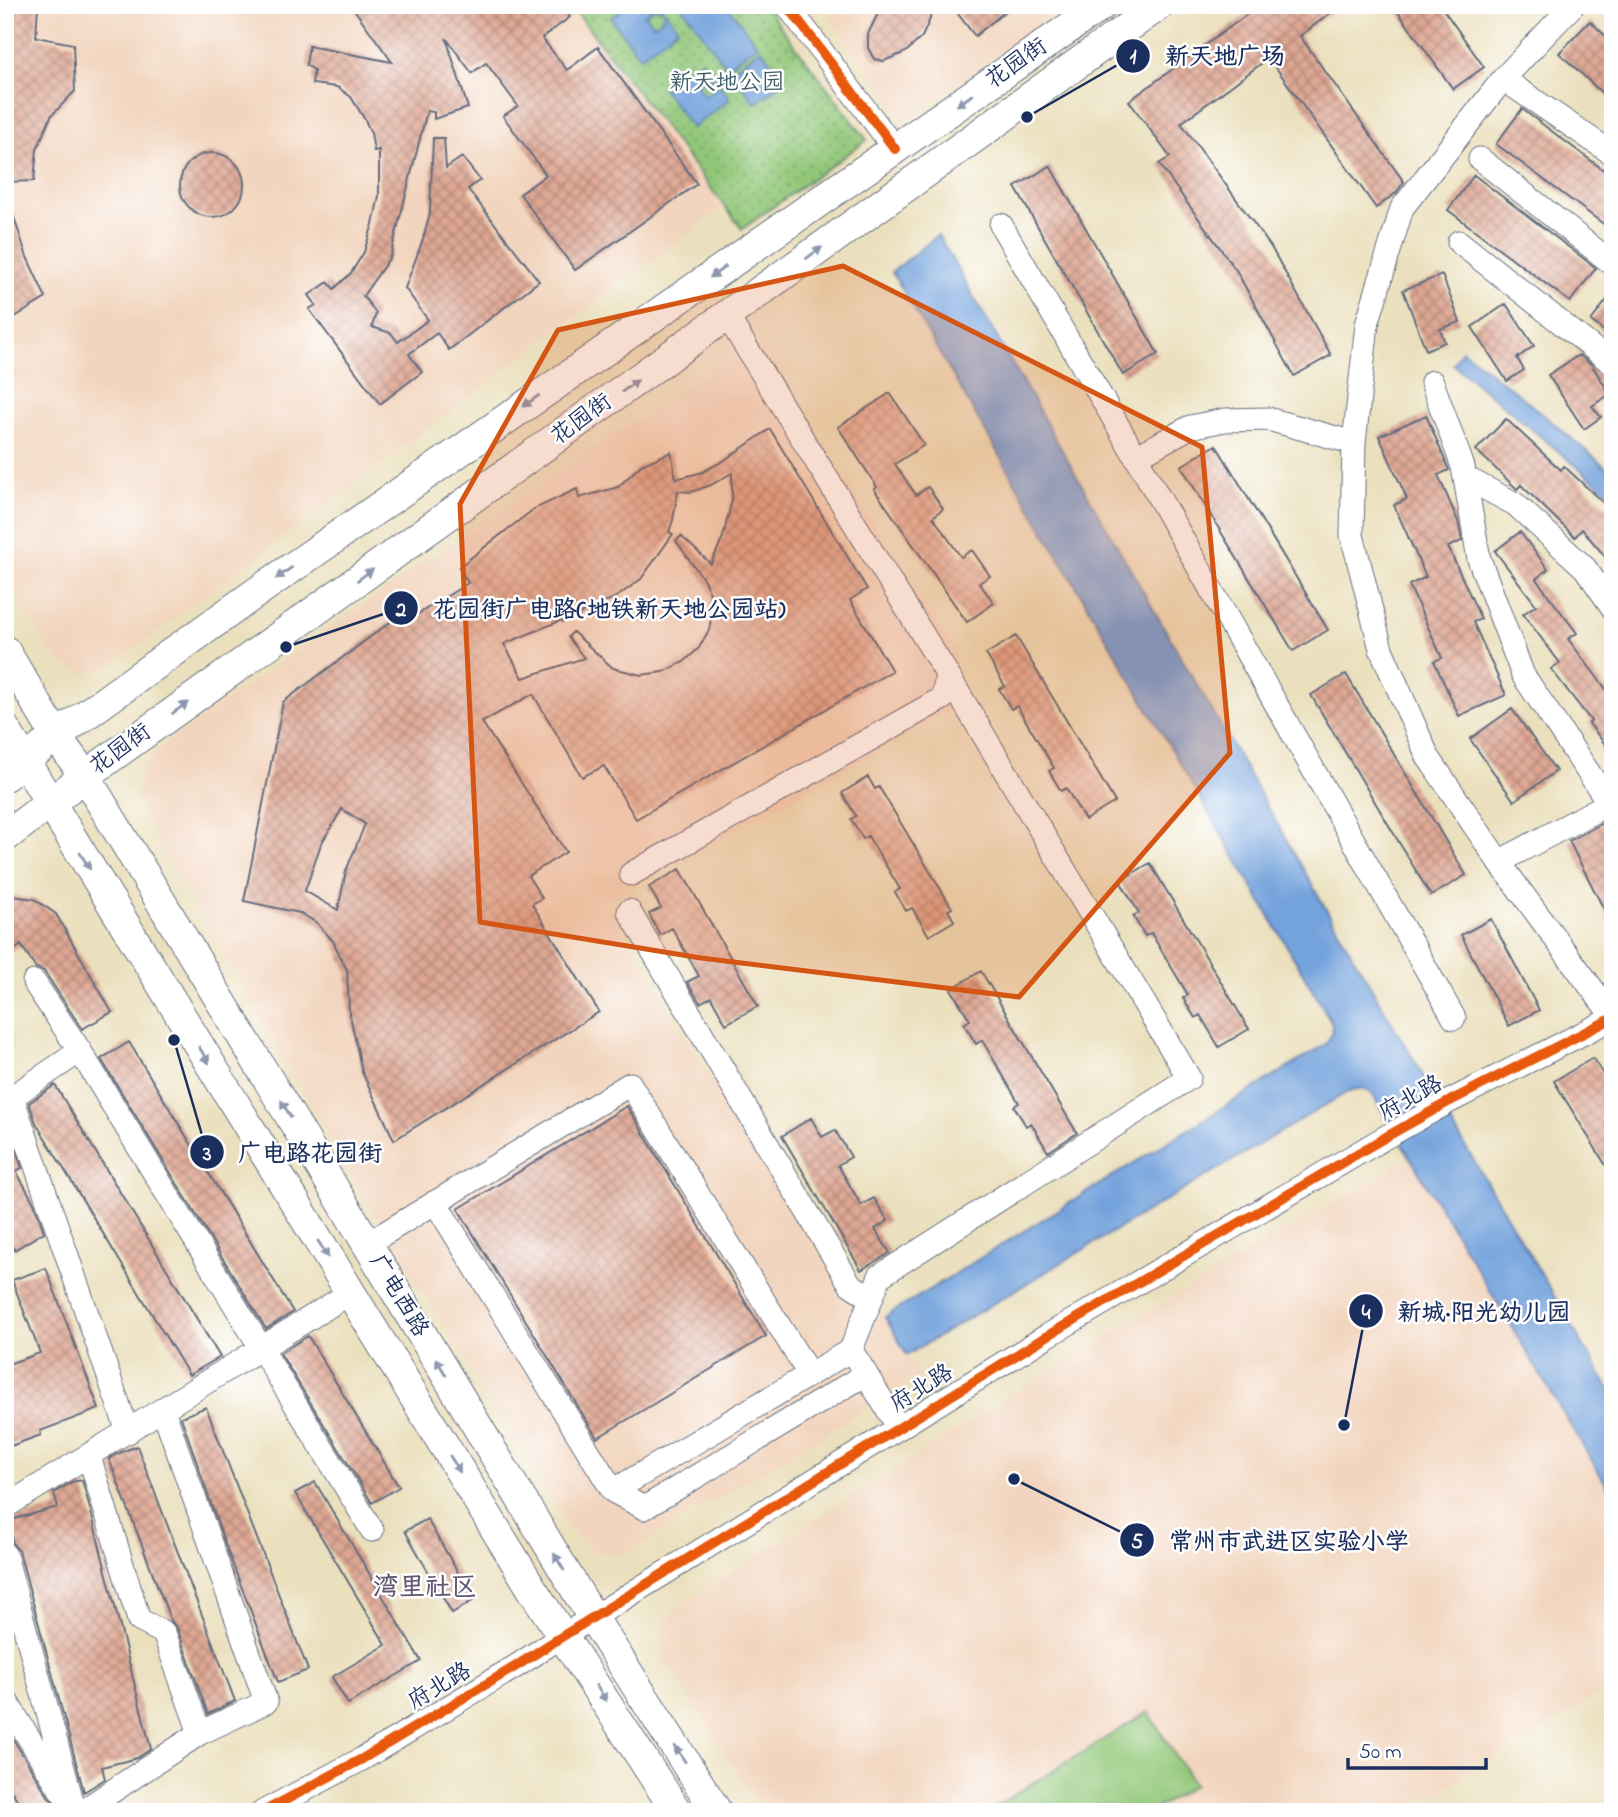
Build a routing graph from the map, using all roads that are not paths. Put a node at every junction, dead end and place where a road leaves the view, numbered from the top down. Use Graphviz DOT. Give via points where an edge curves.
graph roads {
  1 [pos="787,5"];
  2 [pos="1102,5"];
  3 [pos="1159,5"];
  4 [pos="1573,5"];
  5 [pos="1503,79"];
  6 [pos="895,149"];
  7 [pos="1613,154"];
  8 [pos="1480,159"];
  9 [pos="1001,225"];
  10 [pos="1459,242"];
  11 [pos="1613,264"];
  12 [pos="727,316"];
  13 [pos="1613,364"];
  14 [pos="1432,382"];
  15 [pos="1354,443"];
  16 [pos="1136,457"];
  17 [pos="1465,478"];
  18 [pos="1613,608"];
  19 [pos="5,651"];
  20 [pos="947,674"];
  21 [pos="5,729"];
  22 [pos="56,736"];
  23 [pos="15,769"];
  24 [pos="85,776"];
  25 [pos="1611,802"];
  26 [pos="49,803"];
  27 [pos="5,837"];
  28 [pos="1499,862"];
  29 [pos="631,874"];
  30 [pos="629,911"];
  31 [pos="34,982"];
  32 [pos="1454,1018"];
  33 [pos="1613,1018"];
  34 [pos="80,1051"];
  35 [pos="435,1202"];
  36 [pos="367,1244"];
  37 [pos="350,1293"];
  38 [pos="871,1298"];
  39 [pos="261,1348"];
  40 [pos="851,1350"];
  41 [pos="809,1374"];
  42 [pos="866,1374"];
  43 [pos="163,1409"];
  44 [pos="899,1428"];
  45 [pos="128,1432"];
  46 [pos="89,1456"];
  47 [pos="612,1491"];
  48 [pos="5,1507"];
  49 [pos="372,1530"];
  50 [pos="5,1555"];
  51 [pos="593,1618"];
  52 [pos="564,1636"];
  53 [pos="5,1699"];
  54 [pos="200,1733"];
  55 [pos="75,1812"];
  56 [pos="81,1812"];
  57 [pos="263,1812"];
  58 [pos="677,1812"];
  59 [pos="717,1812"];
  1 -- 6 [label="street"];
  2 -- 6 [label="main road, 花园街, one-way"];
  12 -- 3 [label="main road, 花园街, one-way"];
  4 -- 5 [label="street"];
  5 -- 7 [label="street"];
  5 -- 15 [label="street" via="1402,208 1367,324"];
  6 -- 22 [label="main road, 花园街, one-way"];
  8 -- 11 [label="street"];
  9 -- 16 [label="street"];
  10 -- 13 [label="street"];
  12 -- 20 [label="street"];
  24 -- 12 [label="main road, 花园街, one-way"];
  14 -- 17 [label="street"];
  15 -- 16 [label="street" via="1268,419 1225,421 1190,427"];
  15 -- 28 [label="street" via="1352,535 1381,649 1428,757"];
  16 -- 32 [label="street"];
  17 -- 18 [label="street" via="1514,504 1585,568"];
  17 -- 25 [label="street" via="1479,559 1523,675"];
  19 -- 22 [label="main road, 广电西路"];
  20 -- 29 [label="street" via="943,698"];
  20 -- 38 [label="street" via="1189,1078 880,1276"];
  21 -- 23 [label="main road"];
  22 -- 23 [label="main road, 花园街"];
  22 -- 24 [label="main road, 广电西路"];
  23 -- 26 [label="main road, 广电西路"];
  24 -- 26 [label="main road, 花园街"];
  36 -- 24 [label="main road, 广电西路, one-way"];
  25 -- 28 [label="street"];
  26 -- 27 [label="main road, 花园街"];
  26 -- 37 [label="main road, 广电西路, one-way"];
  28 -- 33 [label="street"];
  30 -- 38 [label="street" via="850,1284"];
  31 -- 34 [label="street"];
  33 -- 44 [label="street, 府北路" via="1384,1138"];
  34 -- 39 [label="street"];
  34 -- 45 [label="street" via="12,1097"];
  35 -- 36 [label="street"];
  35 -- 41 [label="street" via="631,1084"];
  35 -- 47 [label="street"];
  51 -- 36 [label="main road, 广电西路, one-way"];
  37 -- 39 [label="street"];
  37 -- 52 [label="main road, 广电西路, one-way"];
  38 -- 40 [label="street"];
  39 -- 43 [label="street"];
  39 -- 49 [label="street"];
  40 -- 41 [label="street"];
  40 -- 42 [label="street"];
  41 -- 47 [label="street"];
  42 -- 44 [label="street"];
  42 -- 47 [label="street" via="644,1508"];
  43 -- 45 [label="street"];
  43 -- 54 [label="street" via="266,1702"];
  44 -- 51 [label="street, 府北路"];
  45 -- 46 [label="street"];
  46 -- 48 [label="street"];
  46 -- 54 [label="street" via="139,1620 164,1633"];
  50 -- 55 [label="street"];
  51 -- 52 [label="street, 府北路"];
  59 -- 51 [label="main road, 广电西路, one-way"];
  52 -- 57 [label="street, 府北路" via="362,1759"];
  52 -- 58 [label="main road, 广电西路, one-way"];
  53 -- 55 [label="street"];
  54 -- 56 [label="street"];
}
